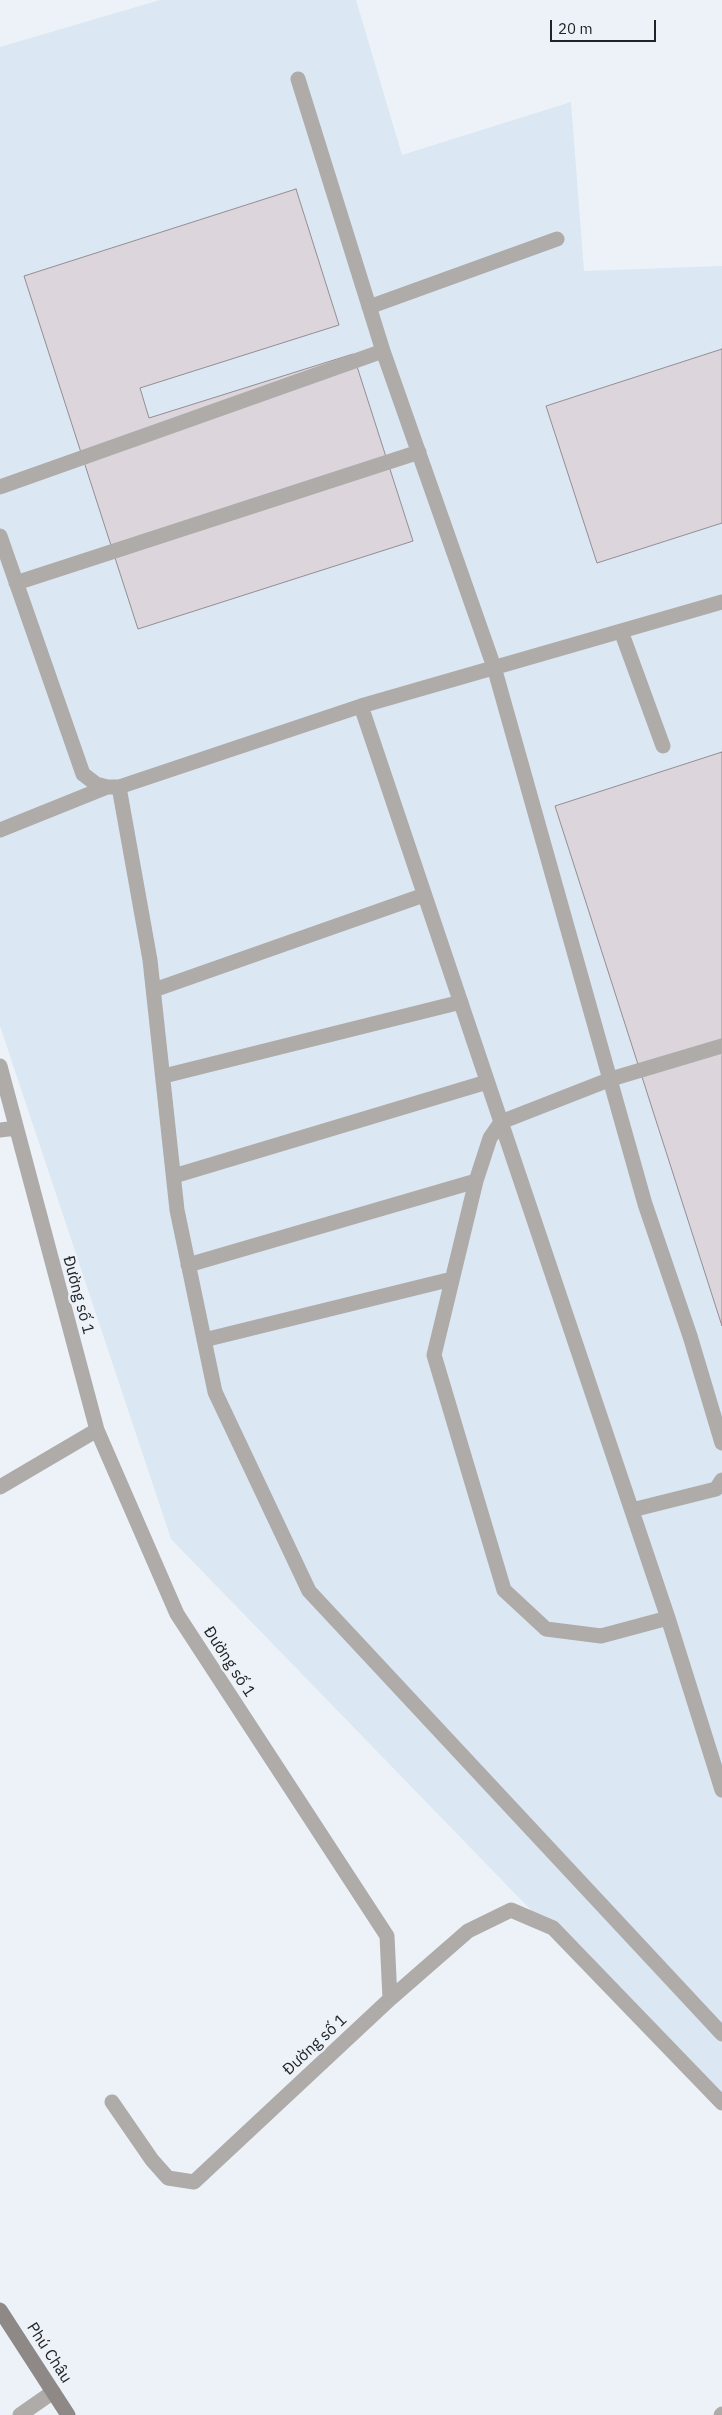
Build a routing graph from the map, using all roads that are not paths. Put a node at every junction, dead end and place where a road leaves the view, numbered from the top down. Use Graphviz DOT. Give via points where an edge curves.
graph roads {
  1 [pos="298,79"];
  2 [pos="558,239"];
  3 [pos="369,307"];
  4 [pos="384,351"];
  5 [pos="419,452"];
  6 [pos="0,487"];
  7 [pos="0,536"];
  8 [pos="16,583"];
  9 [pos="722,602"];
  10 [pos="620,631"];
  11 [pos="494,667"];
  12 [pos="361,706"];
  13 [pos="663,746"];
  14 [pos="113,787"];
  15 [pos="0,830"];
  16 [pos="424,895"];
  17 [pos="154,990"];
  18 [pos="460,1002"];
  19 [pos="722,1046"];
  20 [pos="0,1066"];
  21 [pos="164,1076"];
  22 [pos="611,1079"];
  23 [pos="487,1082"];
  24 [pos="501,1122"];
  25 [pos="16,1128"];
  26 [pos="0,1130"];
  27 [pos="174,1176"];
  28 [pos="476,1181"];
  29 [pos="188,1265"];
  30 [pos="452,1279"];
  31 [pos="204,1340"];
  32 [pos="97,1430"];
  33 [pos="722,1443"];
  34 [pos="722,1480"];
  35 [pos="0,1487"];
  36 [pos="632,1510"];
  37 [pos="668,1618"];
  38 [pos="722,1790"];
  39 [pos="390,1999"];
  40 [pos="722,2034"];
  41 [pos="112,2102"];
  42 [pos="722,2103"];
  43 [pos="0,2310"];
  44 [pos="54,2392"];
  45 [pos="20,2415"];
  46 [pos="68,2415"];
  1 -- 3 [label="street"];
  2 -- 3 [label="street"];
  3 -- 4 [label="street"];
  4 -- 5 [label="street"];
  4 -- 6 [label="street"];
  5 -- 8 [label="street"];
  5 -- 11 [label="street"];
  7 -- 8 [label="street"];
  8 -- 14 [label="street" via="83,774 96,784"];
  9 -- 10 [label="street"];
  10 -- 11 [label="street"];
  10 -- 13 [label="street"];
  11 -- 12 [label="street"];
  11 -- 22 [label="street"];
  12 -- 14 [label="street"];
  12 -- 16 [label="street"];
  14 -- 15 [label="street"];
  14 -- 17 [label="street"];
  16 -- 17 [label="street"];
  16 -- 18 [label="street"];
  17 -- 21 [label="street"];
  18 -- 21 [label="street"];
  18 -- 23 [label="street"];
  19 -- 22 [label="street"];
  20 -- 25 [label="street, Đường số 1"];
  21 -- 27 [label="street"];
  22 -- 24 [label="street"];
  22 -- 33 [label="street" via="645,1204"];
  23 -- 24 [label="street"];
  23 -- 27 [label="street"];
  24 -- 28 [label="street" via="490,1138"];
  24 -- 36 [label="street"];
  25 -- 26 [label="street"];
  25 -- 32 [label="street, Đường số 1"];
  27 -- 29 [label="street"];
  28 -- 29 [label="street"];
  28 -- 30 [label="street"];
  29 -- 31 [label="street"];
  30 -- 31 [label="street"];
  30 -- 37 [label="street" via="434,1355 504,1590 546,1629 601,1636"];
  31 -- 40 [label="street" via="215,1392 309,1591"];
  32 -- 35 [label="street"];
  32 -- 39 [label="street, Đường số 1" via="177,1614 387,1936"];
  34 -- 36 [label="street" via="716,1488"];
  36 -- 37 [label="street"];
  37 -- 38 [label="street"];
  39 -- 41 [label="street, Đường số 1" via="194,2182 168,2178"];
  39 -- 42 [label="street" via="468,1930 511,1910 553,1928"];
  43 -- 44 [label="street, Phú Châu"];
  44 -- 45 [label="street"];
  44 -- 46 [label="street, Phú Châu"];
}
